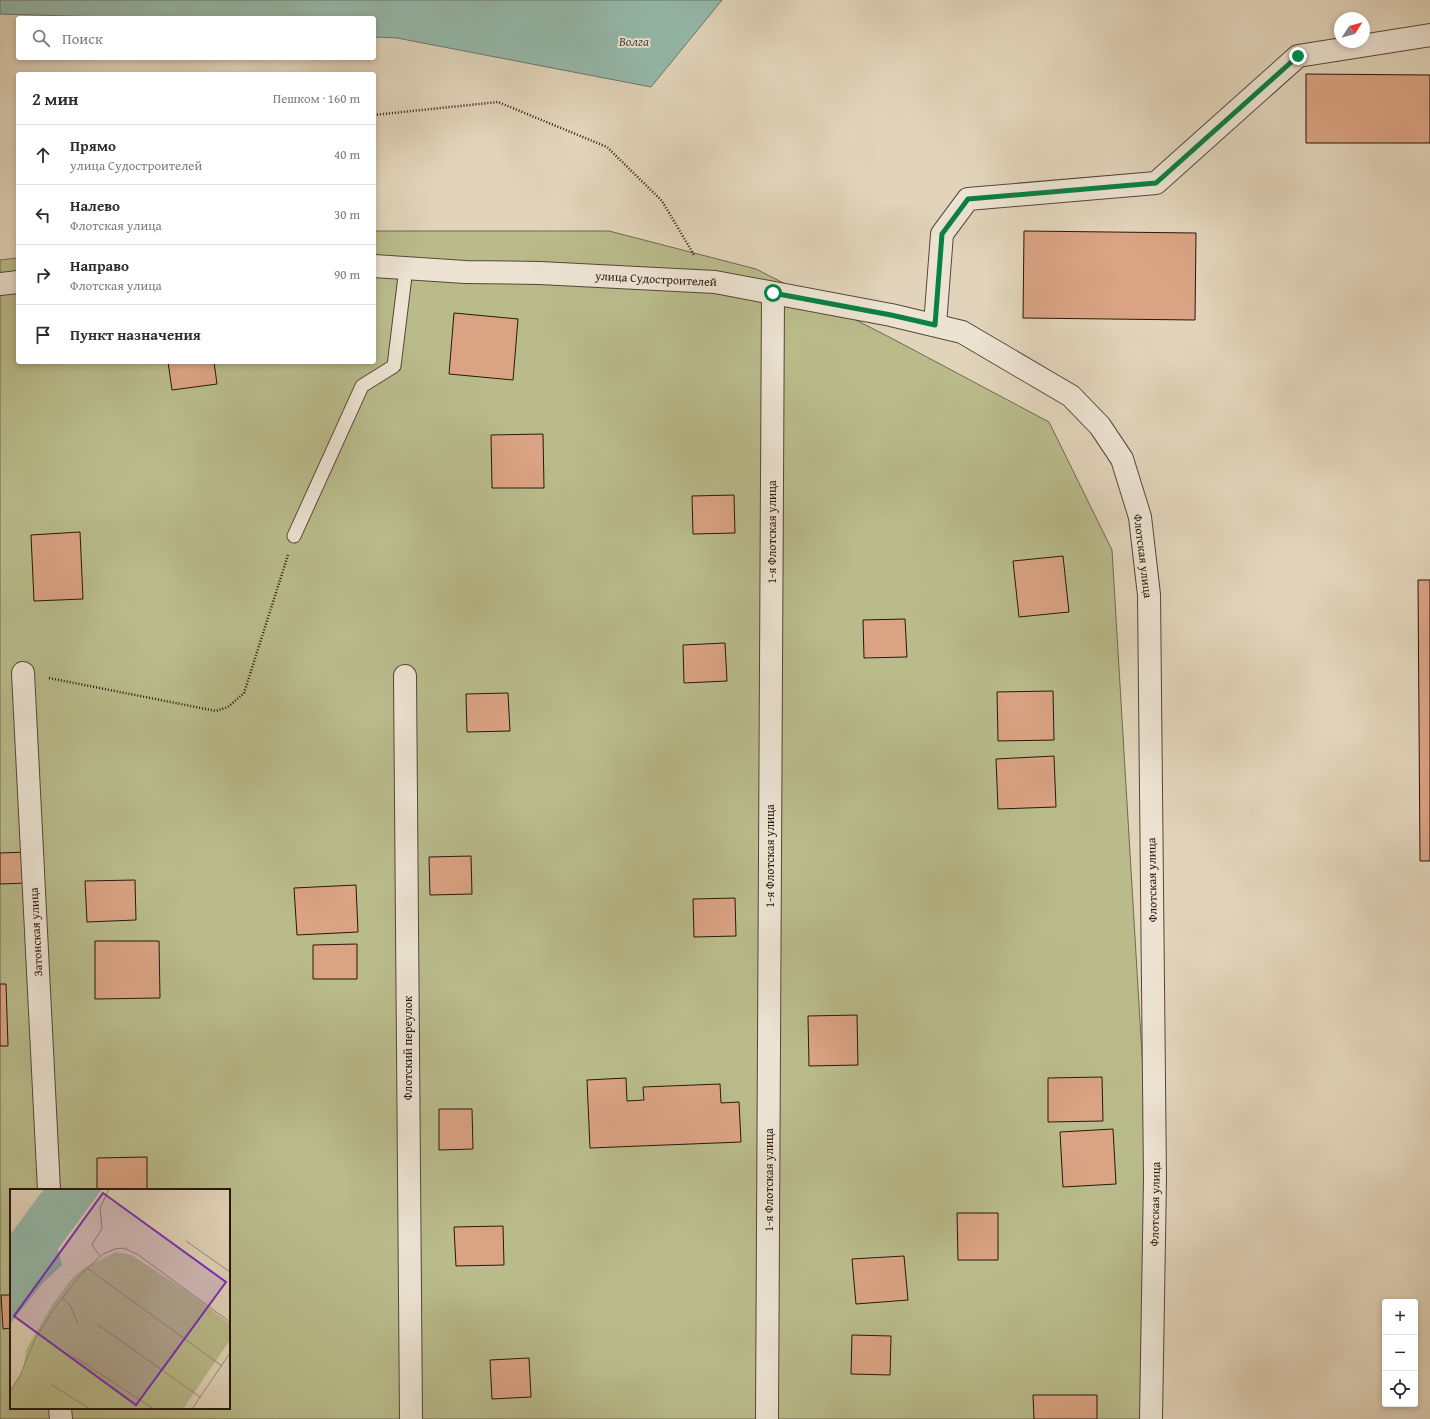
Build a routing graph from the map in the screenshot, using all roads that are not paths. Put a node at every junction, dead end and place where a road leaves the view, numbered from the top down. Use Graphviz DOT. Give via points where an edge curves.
graph roads {
  1 [pos="1430,35"];
  2 [pos="376,266"];
  3 [pos="406,268"];
  4 [pos="16,282"];
  5 [pos="0,284"];
  6 [pos="773,293"];
  7 [pos="935,325"];
  8 [pos="294,536"];
  9 [pos="22,673"];
  10 [pos="405,676"];
  11 [pos="49,1189"];
  12 [pos="60,1409"];
  13 [pos="61,1419"];
  14 [pos="411,1419"];
  15 [pos="767,1419"];
  16 [pos="1151,1419"];
  1 -- 7 [label="street" via="1298,56 1156,183 968,199 942,234"];
  2 -- 3 [label="street, улица Судостроителей"];
  3 -- 6 [label="street, улица Судостроителей" via="710,281"];
  3 -- 8 [label="lane" via="394,366 362,386"];
  4 -- 5 [label="street"];
  6 -- 7 [label="street, улица Судостроителей"];
  6 -- 15 [label="street, 1-я Флотская улица"];
  7 -- 16 [label="street, Флотская улица" via="962,332 1071,396 1100,426 1122,459 1140,517 1149,595 1155,1179"];
  9 -- 11 [label="street, Затонская улица"];
  10 -- 14 [label="street, Флотский переулок"];
  12 -- 13 [label="street"];
}
